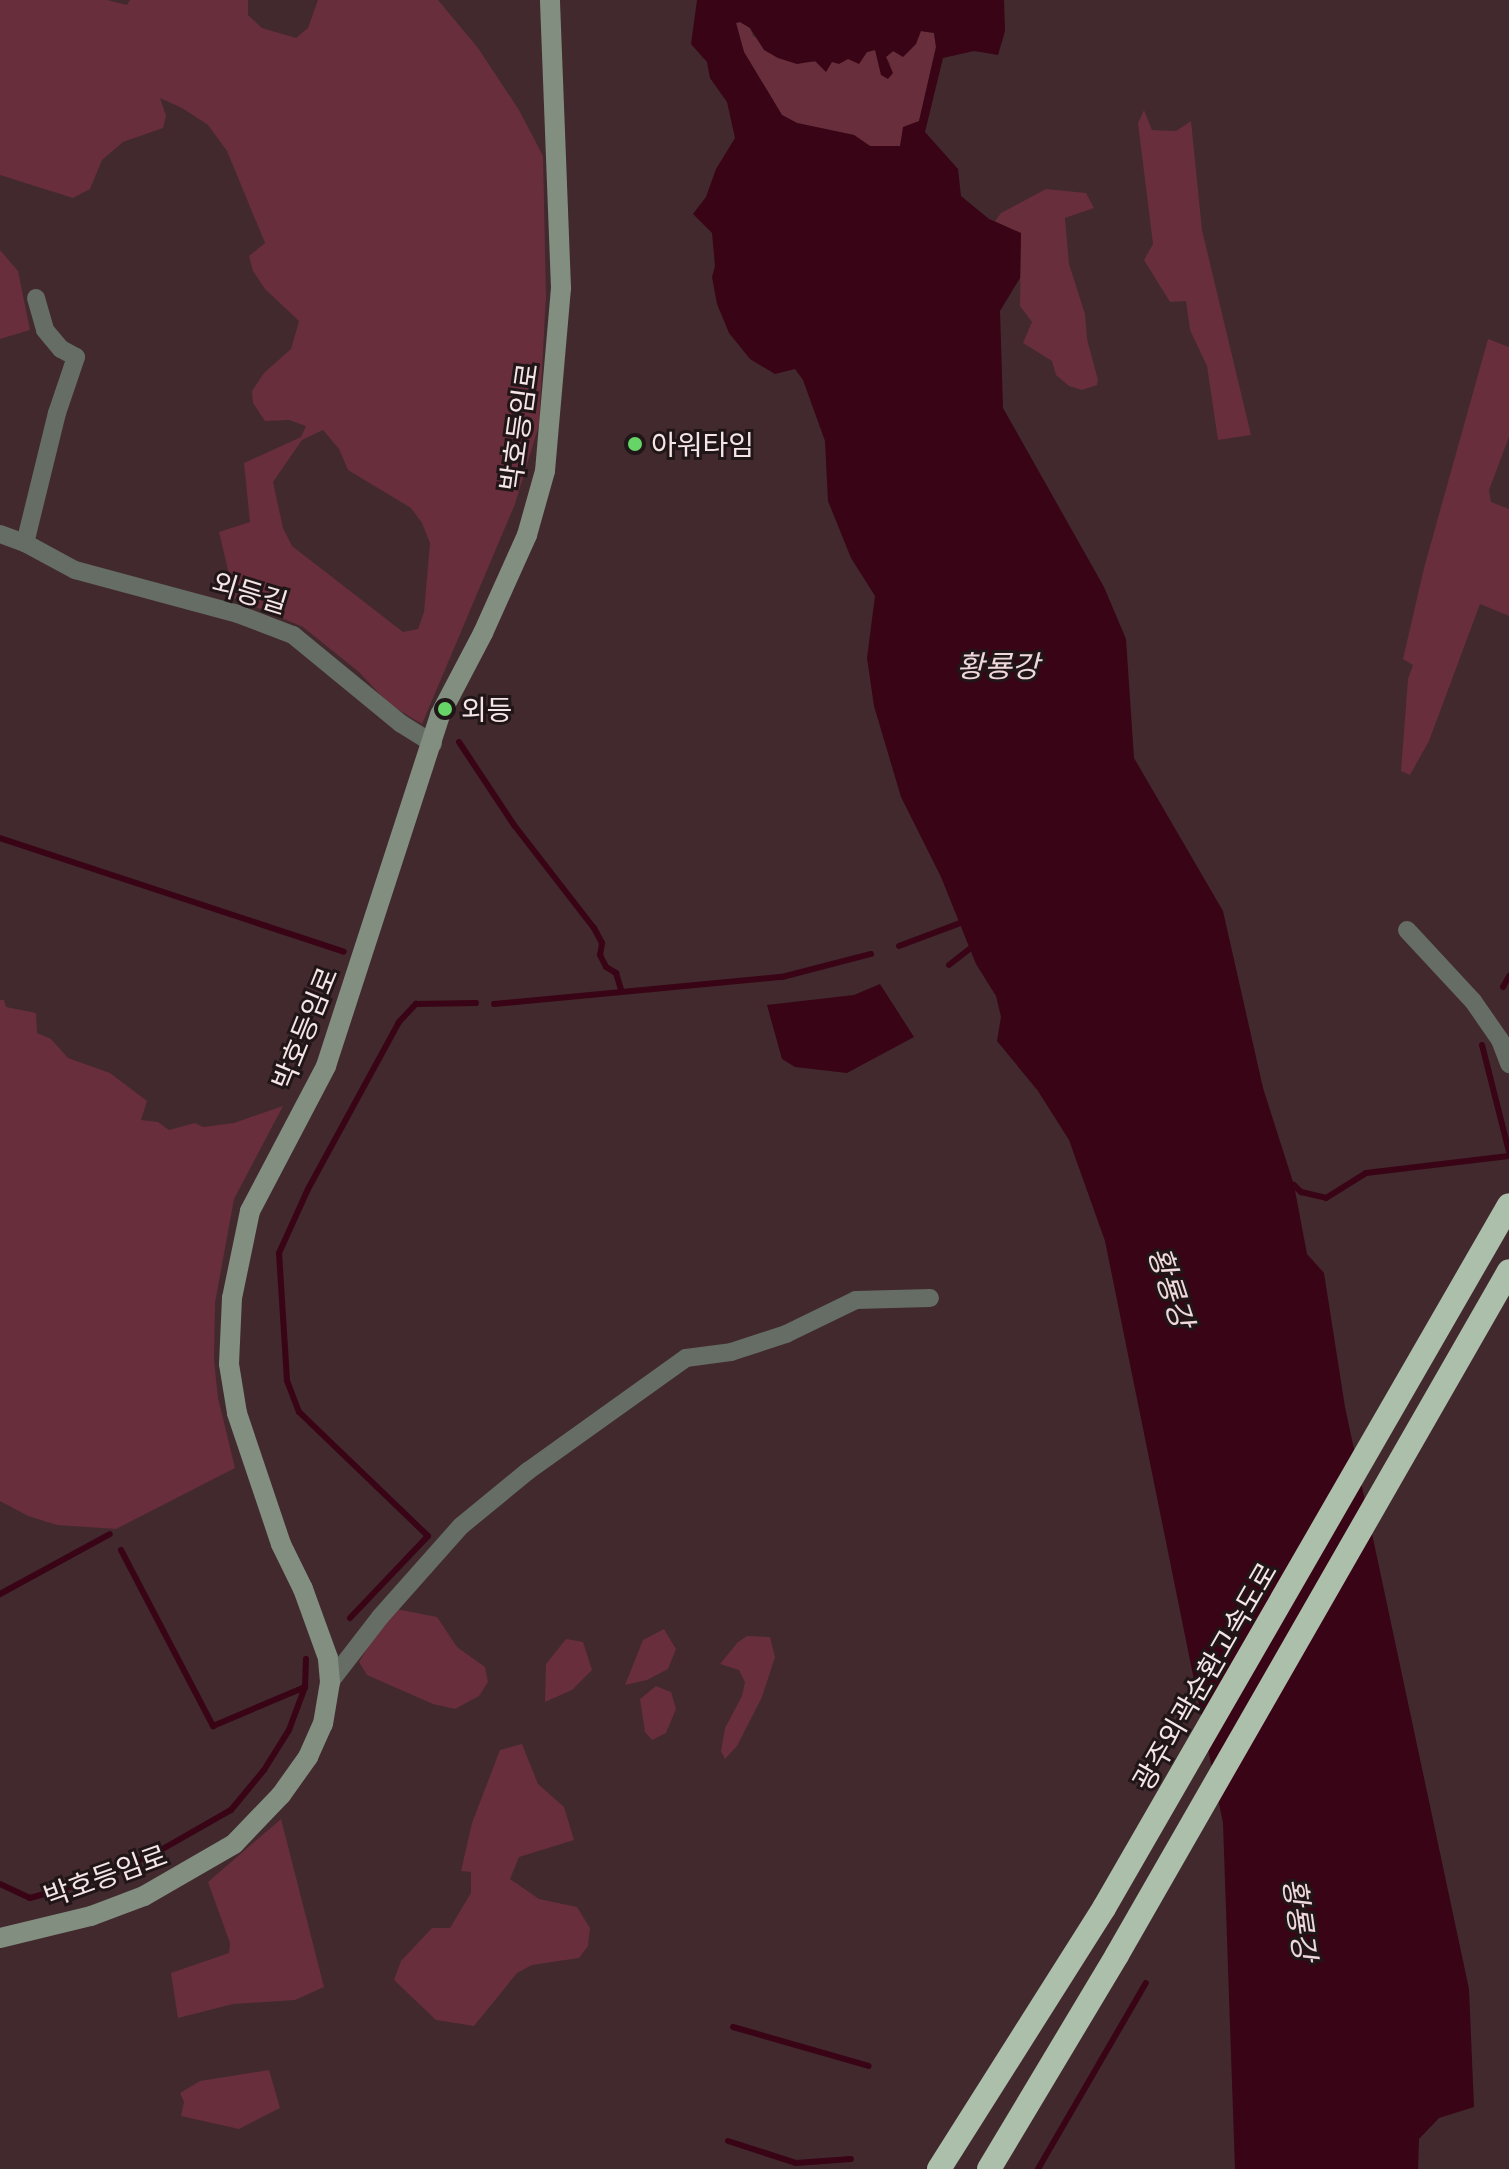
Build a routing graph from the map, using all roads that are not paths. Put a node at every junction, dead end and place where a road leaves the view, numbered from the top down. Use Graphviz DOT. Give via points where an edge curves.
graph roads {
  1 [pos="550,0"];
  2 [pos="36,298"];
  3 [pos="0,534"];
  4 [pos="25,543"];
  5 [pos="433,744"];
  6 [pos="1407,930"];
  7 [pos="1509,1064"];
  8 [pos="1509,1205"];
  9 [pos="1509,1271"];
  10 [pos="930,1298"];
  11 [pos="330,1682"];
  12 [pos="0,1938"];
  13 [pos="939,2169"];
  14 [pos="989,2169"];
  1 -- 5 [label="street, 박호등임로" via="561,275 545,471 527,535 440,715"];
  2 -- 4 [label="street" via="45,330 76,357"];
  3 -- 4 [label="street, 외등길"];
  4 -- 5 [label="street, 외등길" via="75,570 238,614 293,635"];
  5 -- 11 [label="street, 박호등임로" via="326,1066 250,1211 232,1298 229,1364 237,1413 281,1544 315,1617"];
  6 -- 7 [label="street" via="1473,1001 1500,1040"];
  8 -- 13 [label="highway, 광주외곽순환고속도로" via="1104,1908"];
  9 -- 14 [label="highway"];
  10 -- 11 [label="street" via="856,1300 786,1334 731,1352 686,1358 461,1526"];
  11 -- 12 [label="street, 박호등임로" via="323,1724 308,1757 281,1795 234,1844 144,1896 91,1916"];
}
